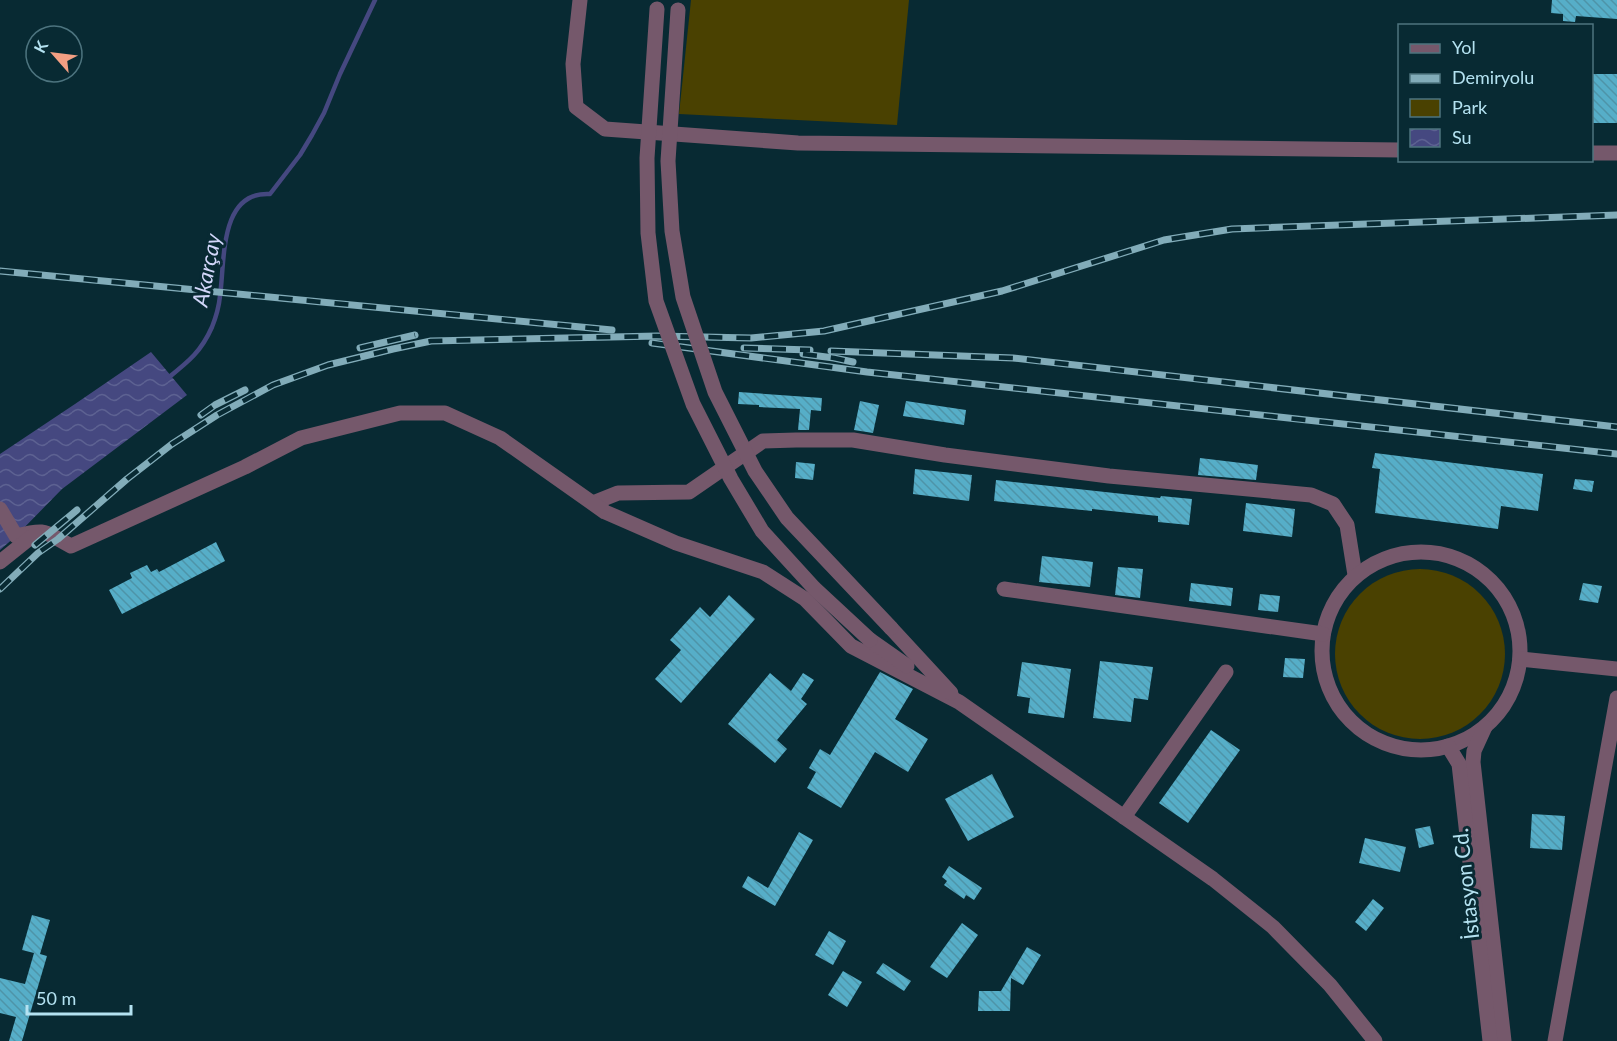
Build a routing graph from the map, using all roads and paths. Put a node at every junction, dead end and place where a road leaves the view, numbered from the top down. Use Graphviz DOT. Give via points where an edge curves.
graph roads {
  1 [pos="580,0"];
  2 [pos="657,4"];
  3 [pos="678,5"];
  4 [pos="1398,150"];
  5 [pos="1593,153"];
  6 [pos="1617,153"];
  7 [pos="593,503"];
  8 [pos="0,509"];
  9 [pos="39,531"];
  10 [pos="0,562"];
  11 [pos="1355,575"];
  12 [pos="1004,589"];
  13 [pos="1323,634"];
  14 [pos="1520,659"];
  15 [pos="1617,669"];
  16 [pos="1226,672"];
  17 [pos="1617,699"];
  18 [pos="959,702"];
  19 [pos="1486,725"];
  20 [pos="1448,747"];
  21 [pos="1124,817"];
  22 [pos="1375,1041"];
  23 [pos="1490,1041"];
  24 [pos="1504,1041"];
  25 [pos="1555,1041"];
  1 -- 4 [label="street" via="573,64 576,107 605,129 798,143"];
  2 -- 18 [label="street, bridge" via="647,158 648,233 656,301 693,404 762,531 814,588 870,640"];
  3 -- 18 [label="street, bridge" via="668,161 672,231 683,297 714,392 755,471 787,518"];
  5 -- 6 [label="street"];
  7 -- 9 [label="street" via="501,438 444,413 400,413 301,438 71,546"];
  7 -- 11 [label="street" via="618,493 689,492 763,441 853,440 1109,476 1311,495 1333,504 1347,525"];
  7 -- 18 [label="street" via="676,543 763,572 806,599 851,646"];
  8 -- 9 [label="street" via="16,536"];
  9 -- 10 [label="street"];
  11 -- 13 [label="street" via="1334,602"];
  11 -- 14 [label="street" via="1384,558 1417,552 1450,556 1480,570 1503,595 1517,625"];
  12 -- 13 [label="street"];
  13 -- 20 [label="street" via="1323,667 1334,699 1354,725 1382,743 1415,750"];
  14 -- 15 [label="street"];
  14 -- 19 [label="street" via="1503,706"];
  16 -- 21 [label="street"];
  17 -- 25 [label="street"];
  18 -- 21 [label="street"];
  19 -- 20 [label="street"];
  19 -- 24 [label="street, İstasyon Cd." via="1473,762"];
  20 -- 23 [label="street, İstasyon Cd." via="1459,764"];
  21 -- 22 [label="street" via="1273,927 1330,985"];
}
